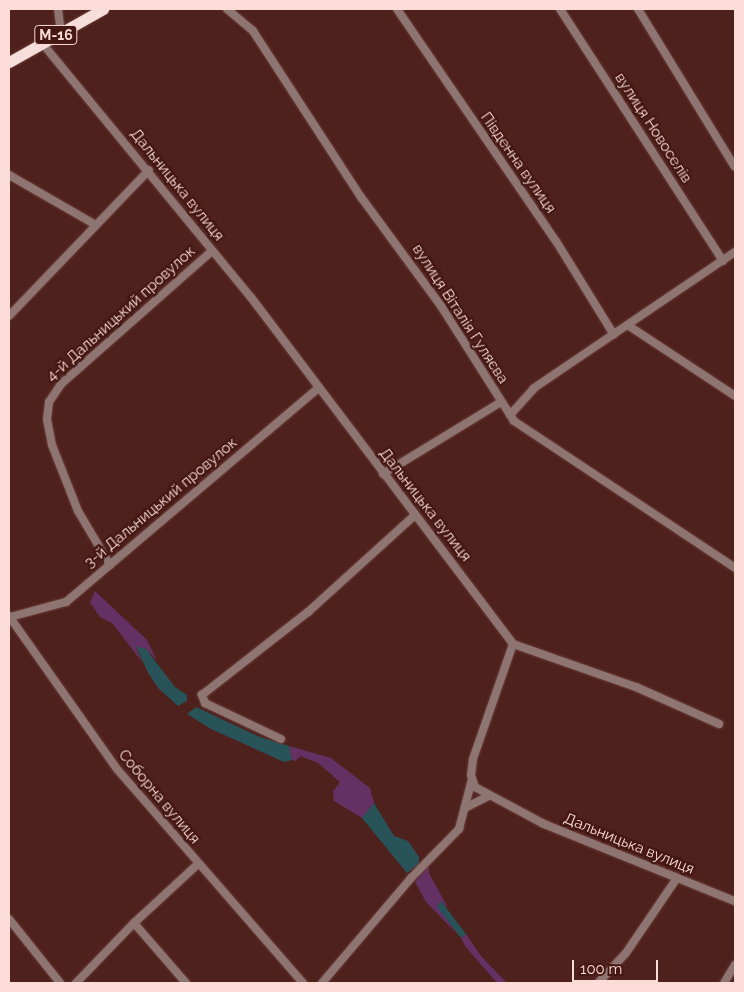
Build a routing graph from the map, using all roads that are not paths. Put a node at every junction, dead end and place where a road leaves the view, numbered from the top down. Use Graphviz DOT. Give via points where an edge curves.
graph roads {
  1 [pos="58,9"];
  2 [pos="103,9"];
  3 [pos="227,9"];
  4 [pos="397,9"];
  5 [pos="560,9"];
  6 [pos="638,9"];
  7 [pos="61,32"];
  8 [pos="42,43"];
  9 [pos="9,62"];
  10 [pos="735,167"];
  11 [pos="149,170"];
  12 [pos="9,175"];
  13 [pos="96,225"];
  14 [pos="212,251"];
  15 [pos="735,252"];
  16 [pos="723,261"];
  17 [pos="9,316"];
  18 [pos="629,326"];
  19 [pos="614,335"];
  20 [pos="318,388"];
  21 [pos="735,396"];
  22 [pos="501,402"];
  23 [pos="510,416"];
  24 [pos="383,474"];
  25 [pos="414,516"];
  26 [pos="110,565"];
  27 [pos="735,568"];
  28 [pos="9,617"];
  29 [pos="513,644"];
  30 [pos="719,724"];
  31 [pos="281,740"];
  32 [pos="472,779"];
  33 [pos="489,796"];
  34 [pos="466,808"];
  35 [pos="198,864"];
  36 [pos="677,878"];
  37 [pos="735,901"];
  38 [pos="9,919"];
  39 [pos="134,923"];
  40 [pos="735,965"];
  41 [pos="60,983"];
  42 [pos="76,983"];
  43 [pos="186,983"];
  44 [pos="303,983"];
  45 [pos="322,983"];
  46 [pos="598,983"];
  47 [pos="724,983"];
  1 -- 7 [label="street"];
  2 -- 7 [label="highway, М-16"];
  3 -- 22 [label="street, вулиця Віталія Гуляєва" via="253,31 361,198 441,306"];
  4 -- 19 [label="street, Південна вулиця" via="556,241"];
  5 -- 16 [label="street, вулиця Новоселів"];
  6 -- 10 [label="street"];
  7 -- 8 [label="highway, М-16"];
  8 -- 9 [label="highway, М-16"];
  8 -- 11 [label="street, Дальницька вулиця"];
  11 -- 13 [label="street"];
  11 -- 14 [label="street, Дальницька вулиця"];
  12 -- 13 [label="street"];
  13 -- 17 [label="street"];
  14 -- 20 [label="street, Дальницька вулиця" via="250,296"];
  14 -- 26 [label="street, 4-й Дальницький провулок" via="61,384 49,402 47,419 52,446 78,511"];
  15 -- 16 [label="street"];
  16 -- 18 [label="street"];
  18 -- 19 [label="street"];
  18 -- 21 [label="street"];
  19 -- 23 [label="street" via="534,388"];
  20 -- 24 [label="street, Дальницька вулиця"];
  20 -- 26 [label="street, 3-й Дальницький провулок"];
  22 -- 23 [label="street, вулиця Віталія Гуляєва"];
  22 -- 24 [label="street"];
  23 -- 27 [label="street, вулиця Віталія Гуляєва" via="518,425"];
  24 -- 25 [label="street, Дальницька вулиця"];
  25 -- 29 [label="street, Дальницька вулиця" via="482,598"];
  25 -- 31 [label="street" via="308,612 262,644 202,695 205,702"];
  26 -- 28 [label="street, 3-й Дальницький провулок" via="61,605"];
  28 -- 35 [label="street, Соборна вулиця" via="109,760"];
  29 -- 30 [label="street" via="636,686"];
  29 -- 32 [label="street" via="473,759"];
  32 -- 33 [label="street, Дальницька вулиця" via="478,790"];
  32 -- 34 [label="street"];
  33 -- 34 [label="street"];
  33 -- 36 [label="street, Дальницька вулиця" via="544,824"];
  34 -- 45 [label="street" via="459,829 411,878"];
  35 -- 39 [label="street"];
  35 -- 44 [label="street, Соборна вулиця"];
  36 -- 37 [label="street, Дальницька вулиця"];
  36 -- 46 [label="street" via="626,952"];
  38 -- 41 [label="street"];
  39 -- 42 [label="street"];
  39 -- 43 [label="street"];
  40 -- 47 [label="street"];
}
